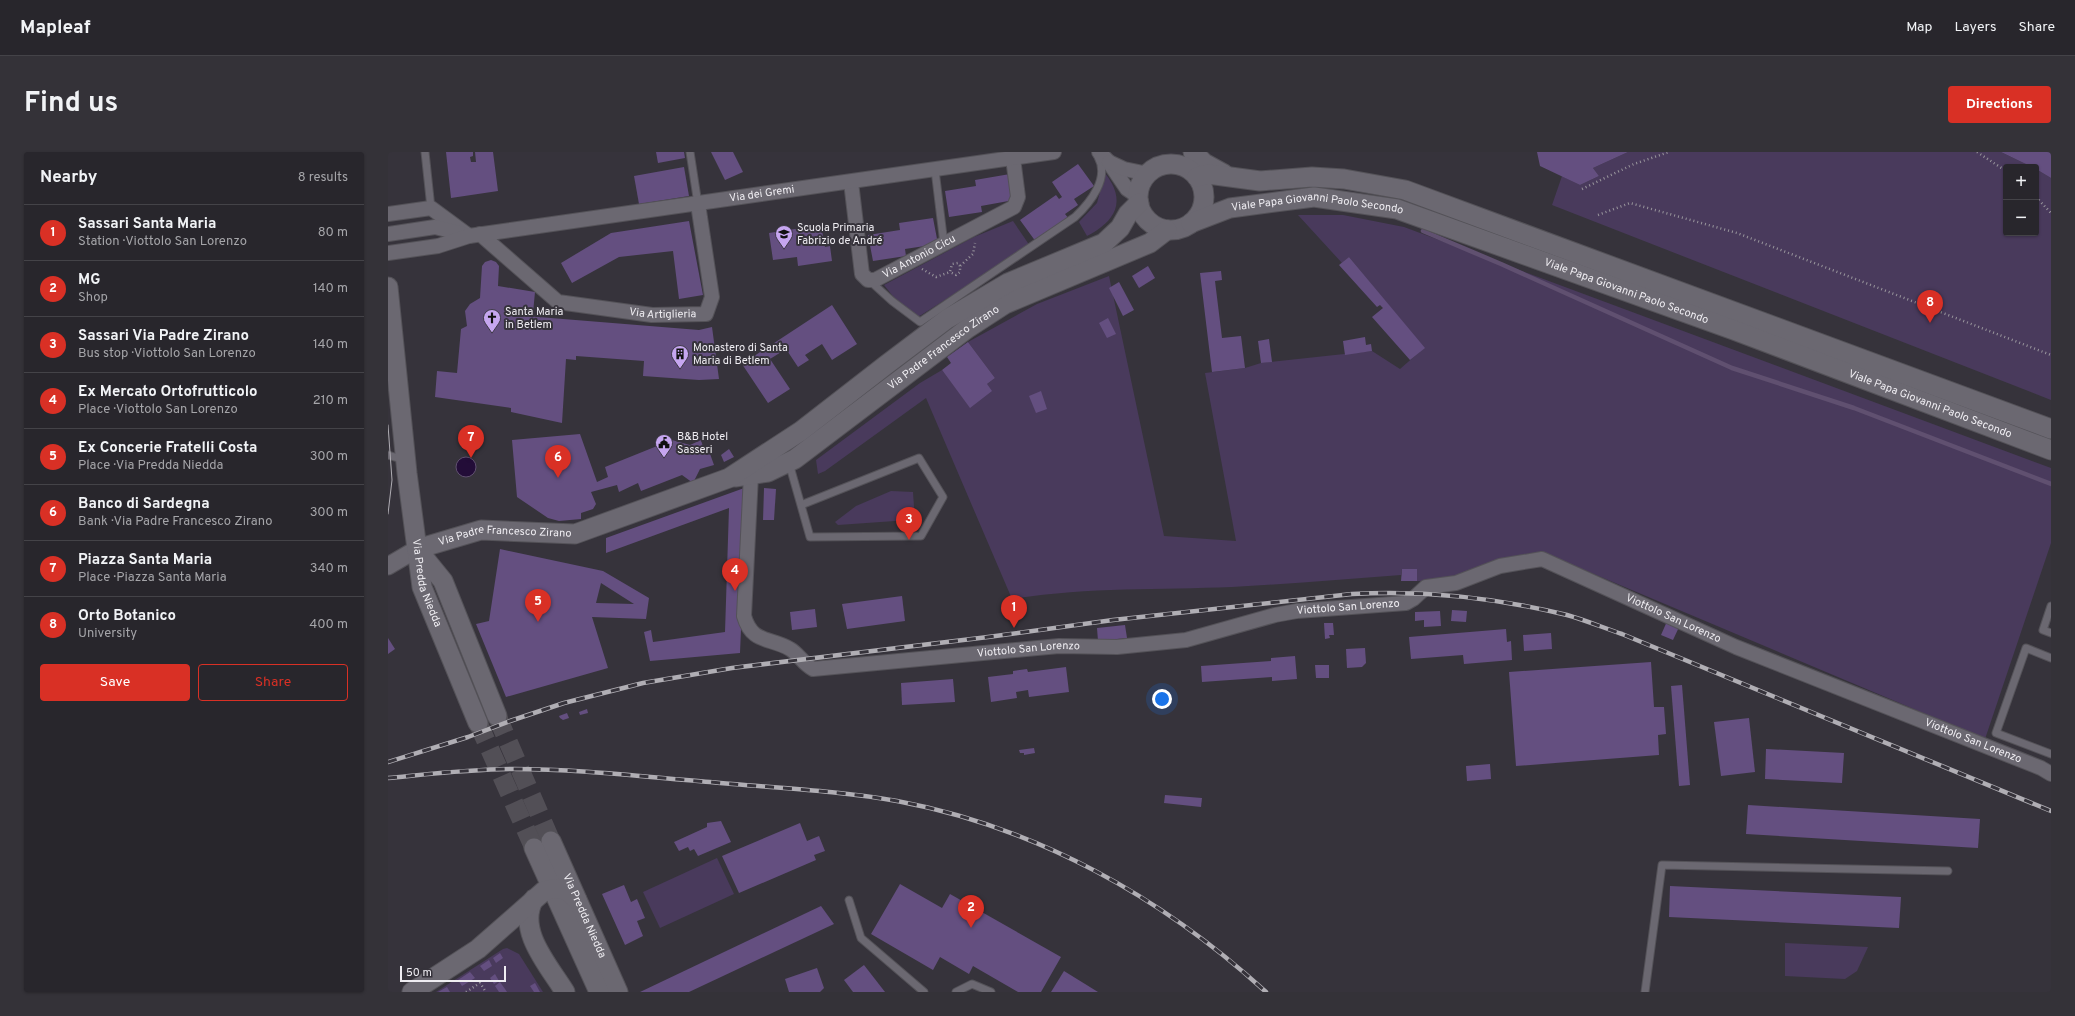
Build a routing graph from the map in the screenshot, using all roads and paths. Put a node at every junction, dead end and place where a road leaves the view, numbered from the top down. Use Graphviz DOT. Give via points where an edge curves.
graph roads {
  1 [pos="425,152"];
  2 [pos="690,152"];
  3 [pos="1054,152"];
  4 [pos="1095,152"];
  5 [pos="1162,152"];
  6 [pos="1193,152"];
  7 [pos="1669,152"];
  8 [pos="1977,152"];
  9 [pos="1104,157"];
  10 [pos="1013,158"];
  11 [pos="935,170"];
  12 [pos="2003,170"];
  13 [pos="1150,172"];
  14 [pos="1195,175"];
  15 [pos="1231,177"];
  16 [pos="851,182"];
  17 [pos="1582,189"];
  18 [pos="2039,200"];
  19 [pos="1133,201"];
  20 [pos="698,204"];
  21 [pos="431,208"];
  22 [pos="2051,213"];
  23 [pos="388,214"];
  24 [pos="1598,215"];
  25 [pos="1191,223"];
  26 [pos="972,229"];
  27 [pos="1167,230"];
  28 [pos="388,234"];
  29 [pos="475,235"];
  30 [pos="944,244"];
  31 [pos="388,253"];
  32 [pos="915,259"];
  33 [pos="960,266"];
  34 [pos="950,272"];
  35 [pos="868,280"];
  36 [pos="388,287"];
  37 [pos="2051,355"];
  38 [pos="392,361"];
  39 [pos="2051,430"];
  40 [pos="2051,450"];
  41 [pos="786,453"];
  42 [pos="396,458"];
  43 [pos="751,475"];
  44 [pos="730,478"];
  45 [pos="801,505"];
  46 [pos="417,549"];
  47 [pos="388,566"];
  48 [pos="2051,606"];
  49 [pos="2051,633"];
  50 [pos="2051,658"];
  51 [pos="496,716"];
  52 [pos="478,723"];
  53 [pos="2051,754"];
  54 [pos="2051,774"];
  55 [pos="552,841"];
  56 [pos="1948,871"];
  57 [pos="552,888"];
  58 [pos="533,900"];
  59 [pos="577,900"];
  60 [pos="849,900"];
  61 [pos="478,949"];
  62 [pos="541,953"];
  63 [pos="412,992"];
  64 [pos="466,992"];
  65 [pos="486,992"];
  66 [pos="565,992"];
  67 [pos="599,992"];
  68 [pos="618,992"];
  69 [pos="924,992"];
  70 [pos="956,992"];
  71 [pos="991,992"];
  72 [pos="1645,992"];
  1 -- 21 [label="lane"];
  2 -- 20 [label="lane, Via Artiglieria"];
  3 -- 10 [label="street, Via dei Gremi"];
  4 -- 35 [label="lane" via="1102,164 1098,187 1088,205 1071,221 920,322"];
  5 -- 13 [label="main road"];
  6 -- 14 [label="main road"];
  6 -- 15 [label="main road" via="1204,163"];
  7 -- 17 [label="path" via="1634,164"];
  8 -- 12 [label="path"];
  9 -- 13 [label="street" via="1124,169"];
  9 -- 19 [label="street"];
  10 -- 11 [label="street, Via dei Gremi"];
  10 -- 26 [label="street, Via Antonio Cicu" via="1018,197 1014,207"];
  11 -- 16 [label="street, Via dei Gremi"];
  11 -- 30 [label="lane"];
  13 -- 14 [label="main road" via="1173,165 1184,167"];
  13 -- 19 [label="main road"];
  14 -- 15 [label="main road, Viale Papa Giovanni Paolo Secondo"];
  14 -- 25 [label="main road" via="1202,186 1204,196 1203,206"];
  15 -- 39 [label="main road, Viale Papa Giovanni Paolo Secondo" via="1260,181 1318,177 1405,190"];
  16 -- 20 [label="street, Via dei Gremi"];
  16 -- 35 [label="street, Via Antonio Cicu" via="862,274"];
  18 -- 22 [label="path"];
  19 -- 27 [label="main road" via="1149,221"];
  19 -- 41 [label="main road, Via Padre Francesco Zirano" via="1120,228 1104,243 1008,283 947,319"];
  20 -- 29 [label="street, Via dei Gremi"];
  20 -- 29 [label="street, Via Artiglieria" via="712,296 706,314 652,315 558,302"];
  21 -- 23 [label="street"];
  21 -- 29 [label="street"];
  24 -- 37 [label="path" via="1630,203 1737,234"];
  25 -- 27 [label="main road" via="1180,229"];
  25 -- 40 [label="main road, Viale Papa Giovanni Paolo Secondo" via="1230,208 1314,197 1397,208 1734,330"];
  26 -- 30 [label="street, Via Antonio Cicu"];
  26 -- 33 [label="path" via="975,248 970,258"];
  27 -- 41 [label="main road, Via Padre Francesco Zirano" via="1150,243 1005,304"];
  28 -- 29 [label="street, Via dei Gremi" via="435,227"];
  29 -- 31 [label="street, Via dei Gremi" via="438,246"];
  30 -- 32 [label="street, Via Antonio Cicu"];
  32 -- 34 [label="path" via="928,274 936,277"];
  32 -- 35 [label="street, Via Antonio Cicu" via="875,280"];
  33 -- 34 [label="path" via="961,271 958,274"];
  33 -- 34 [label="path" via="958,263 952,264"];
  36 -- 38 [label="main road"];
  38 -- 42 [label="main road"];
  41 -- 43 [label="main road, Via Padre Francesco Zirano" via="768,472"];
  41 -- 44 [label="main road, Via Padre Francesco Zirano"];
  41 -- 45 [label="lane"];
  42 -- 46 [label="main road"];
  43 -- 44 [label="main road, Via Padre Francesco Zirano"];
  43 -- 54 [label="street, Viottolo San Lorenzo" via="744,616 753,633 764,640 788,648 807,667 818,670 1059,646 1117,647 1186,640 1297,611 1406,603 1426,587 1456,583 1500,566 1542,559 1736,647"];
  44 -- 46 [label="main road, Via Padre Francesco Zirano" via="575,534 481,530"];
  45 -- 45 [label="lane" via="810,537 921,536 942,497 919,458"];
  46 -- 47 [label="street"];
  46 -- 51 [label="main road, Via Predda Niedda" via="444,581"];
  46 -- 52 [label="main road, Via Predda Niedda" via="422,587"];
  48 -- 49 [label="lane" via="2043,630"];
  50 -- 53 [label="lane" via="2026,648 1996,733"];
  55 -- 59 [label="main road, Via Predda Niedda"];
  56 -- 72 [label="lane" via="1662,866"];
  57 -- 58 [label="main road"];
  57 -- 58 [label="main road, Via Predda Niedda" via="536,852 541,882"];
  57 -- 59 [label="main road" via="563,889"];
  57 -- 67 [label="main road, Via Predda Niedda"];
  58 -- 61 [label="main road"];
  58 -- 62 [label="main road, Via Predda Niedda" via="528,914 530,933"];
  59 -- 68 [label="main road, Via Predda Niedda"];
  60 -- 69 [label="lane" via="861,938"];
  61 -- 62 [label="main road" via="511,937 529,942"];
  61 -- 63 [label="main road"];
  62 -- 66 [label="main road, Via Predda Niedda"];
  64 -- 65 [label="path" via="480,983"];
  70 -- 71 [label="lane" via="972,984"];
}
